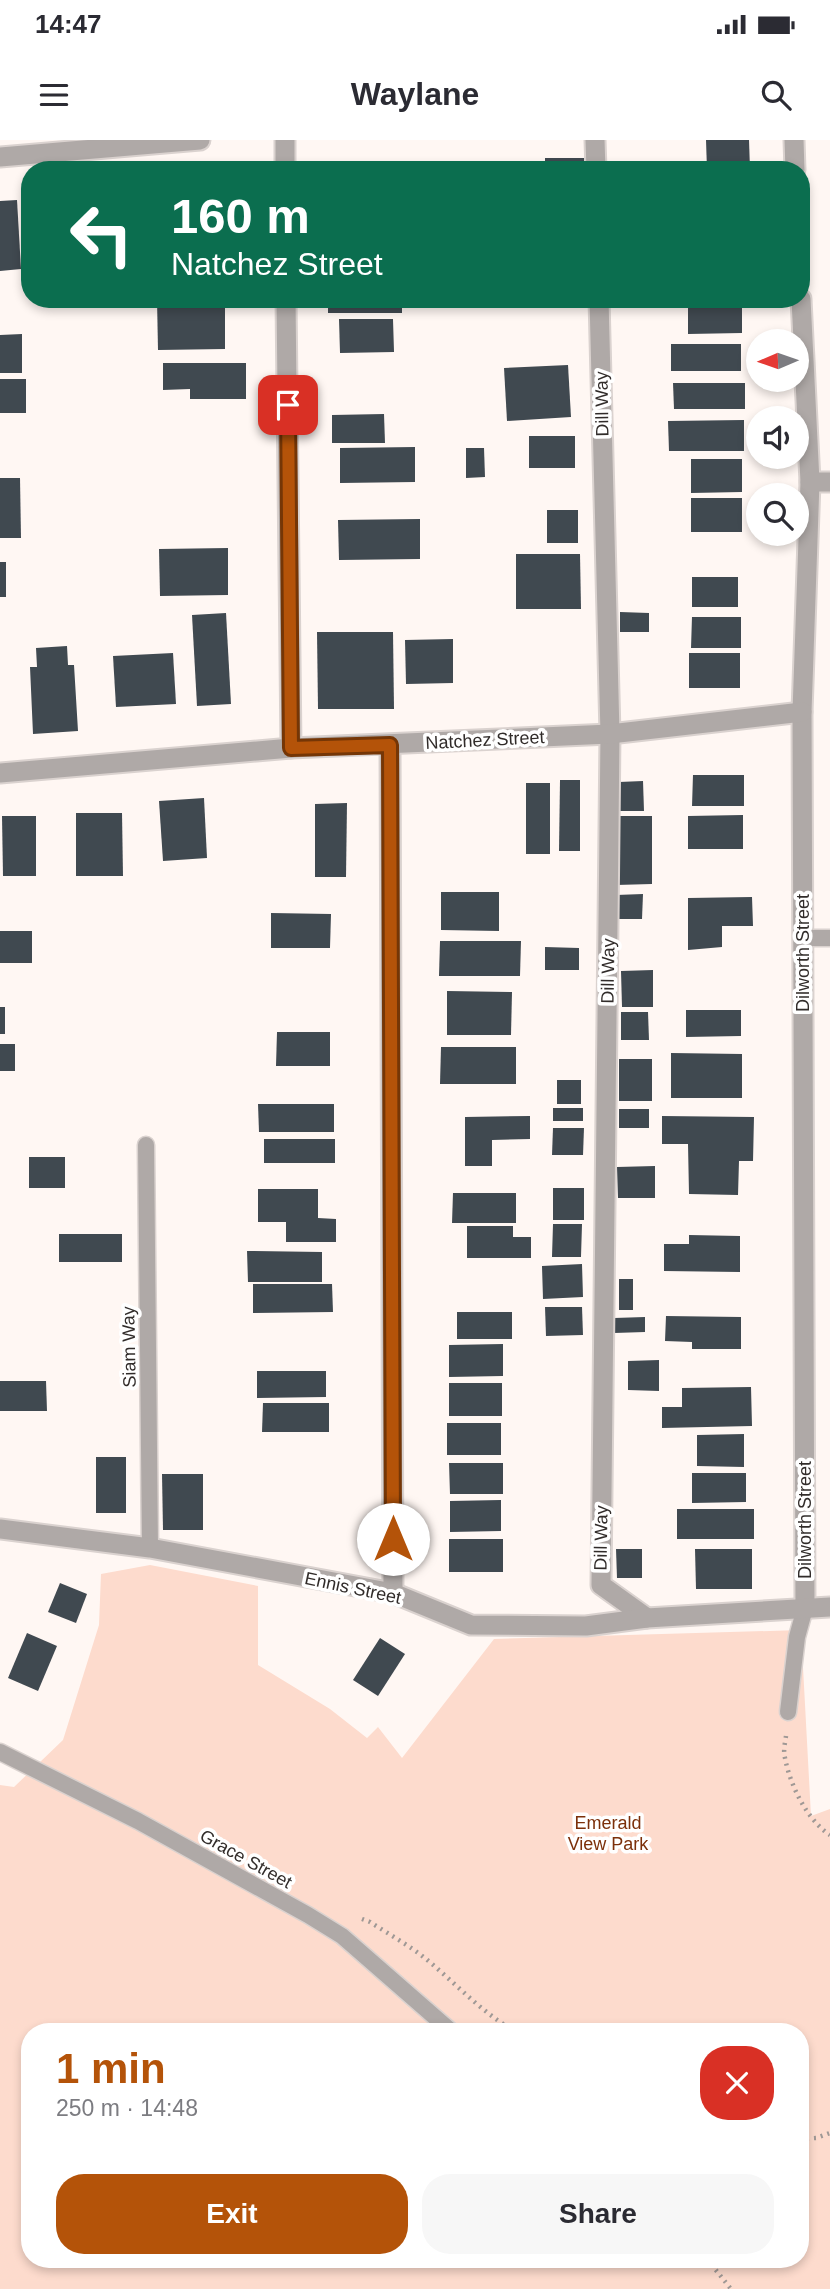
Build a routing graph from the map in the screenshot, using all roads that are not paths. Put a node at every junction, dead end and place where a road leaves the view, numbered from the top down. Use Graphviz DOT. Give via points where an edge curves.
graph roads {
  1 [pos="200,140"];
  2 [pos="285,140"];
  3 [pos="595,140"];
  4 [pos="794,140"];
  5 [pos="153,142"];
  6 [pos="0,157"];
  7 [pos="285,161"];
  8 [pos="596,161"];
  9 [pos="795,161"];
  10 [pos="286,308"];
  11 [pos="599,308"];
  12 [pos="801,308"];
  13 [pos="810,482"];
  14 [pos="830,482"];
  15 [pos="802,712"];
  16 [pos="610,734"];
  17 [pos="390,745"];
  18 [pos="291,748"];
  19 [pos="0,774"];
  20 [pos="803,938"];
  21 [pos="830,938"];
  22 [pos="146,1146"];
  23 [pos="0,1529"];
  24 [pos="150,1549"];
  25 [pos="393,1594"];
  26 [pos="830,1606"];
  27 [pos="805,1608"];
  28 [pos="648,1618"];
  29 [pos="788,1712"];
  30 [pos="0,1752"];
  31 [pos="442,2023"];
  1 -- 5 [label="street"];
  2 -- 7 [label="street"];
  3 -- 8 [label="street"];
  4 -- 9 [label="street"];
  5 -- 6 [label="street"];
  10 -- 18 [label="street"];
  11 -- 16 [label="street, Dill Way"];
  12 -- 13 [label="street, Dilworth Street"];
  13 -- 14 [label="street"];
  13 -- 15 [label="street, Dilworth Street"];
  15 -- 16 [label="street, Natchez Street"];
  15 -- 20 [label="street, Dilworth Street"];
  16 -- 17 [label="street, Natchez Street"];
  16 -- 28 [label="street, Dill Way" via="601,1585"];
  17 -- 18 [label="street, Natchez Street"];
  17 -- 25 [label="street"];
  18 -- 19 [label="street, Natchez Street"];
  20 -- 21 [label="lane"];
  20 -- 27 [label="street, Dilworth Street"];
  22 -- 24 [label="lane, Siam Way"];
  23 -- 24 [label="street, Ennis Street"];
  24 -- 25 [label="street, Ennis Street"];
  25 -- 28 [label="street, Ennis Street" via="471,1625 586,1626"];
  26 -- 27 [label="street, Ennis Street"];
  27 -- 28 [label="street, Ennis Street"];
  27 -- 29 [label="lane"];
  30 -- 31 [label="lane, Grace Street" via="138,1821 308,1915 342,1936"];
}
